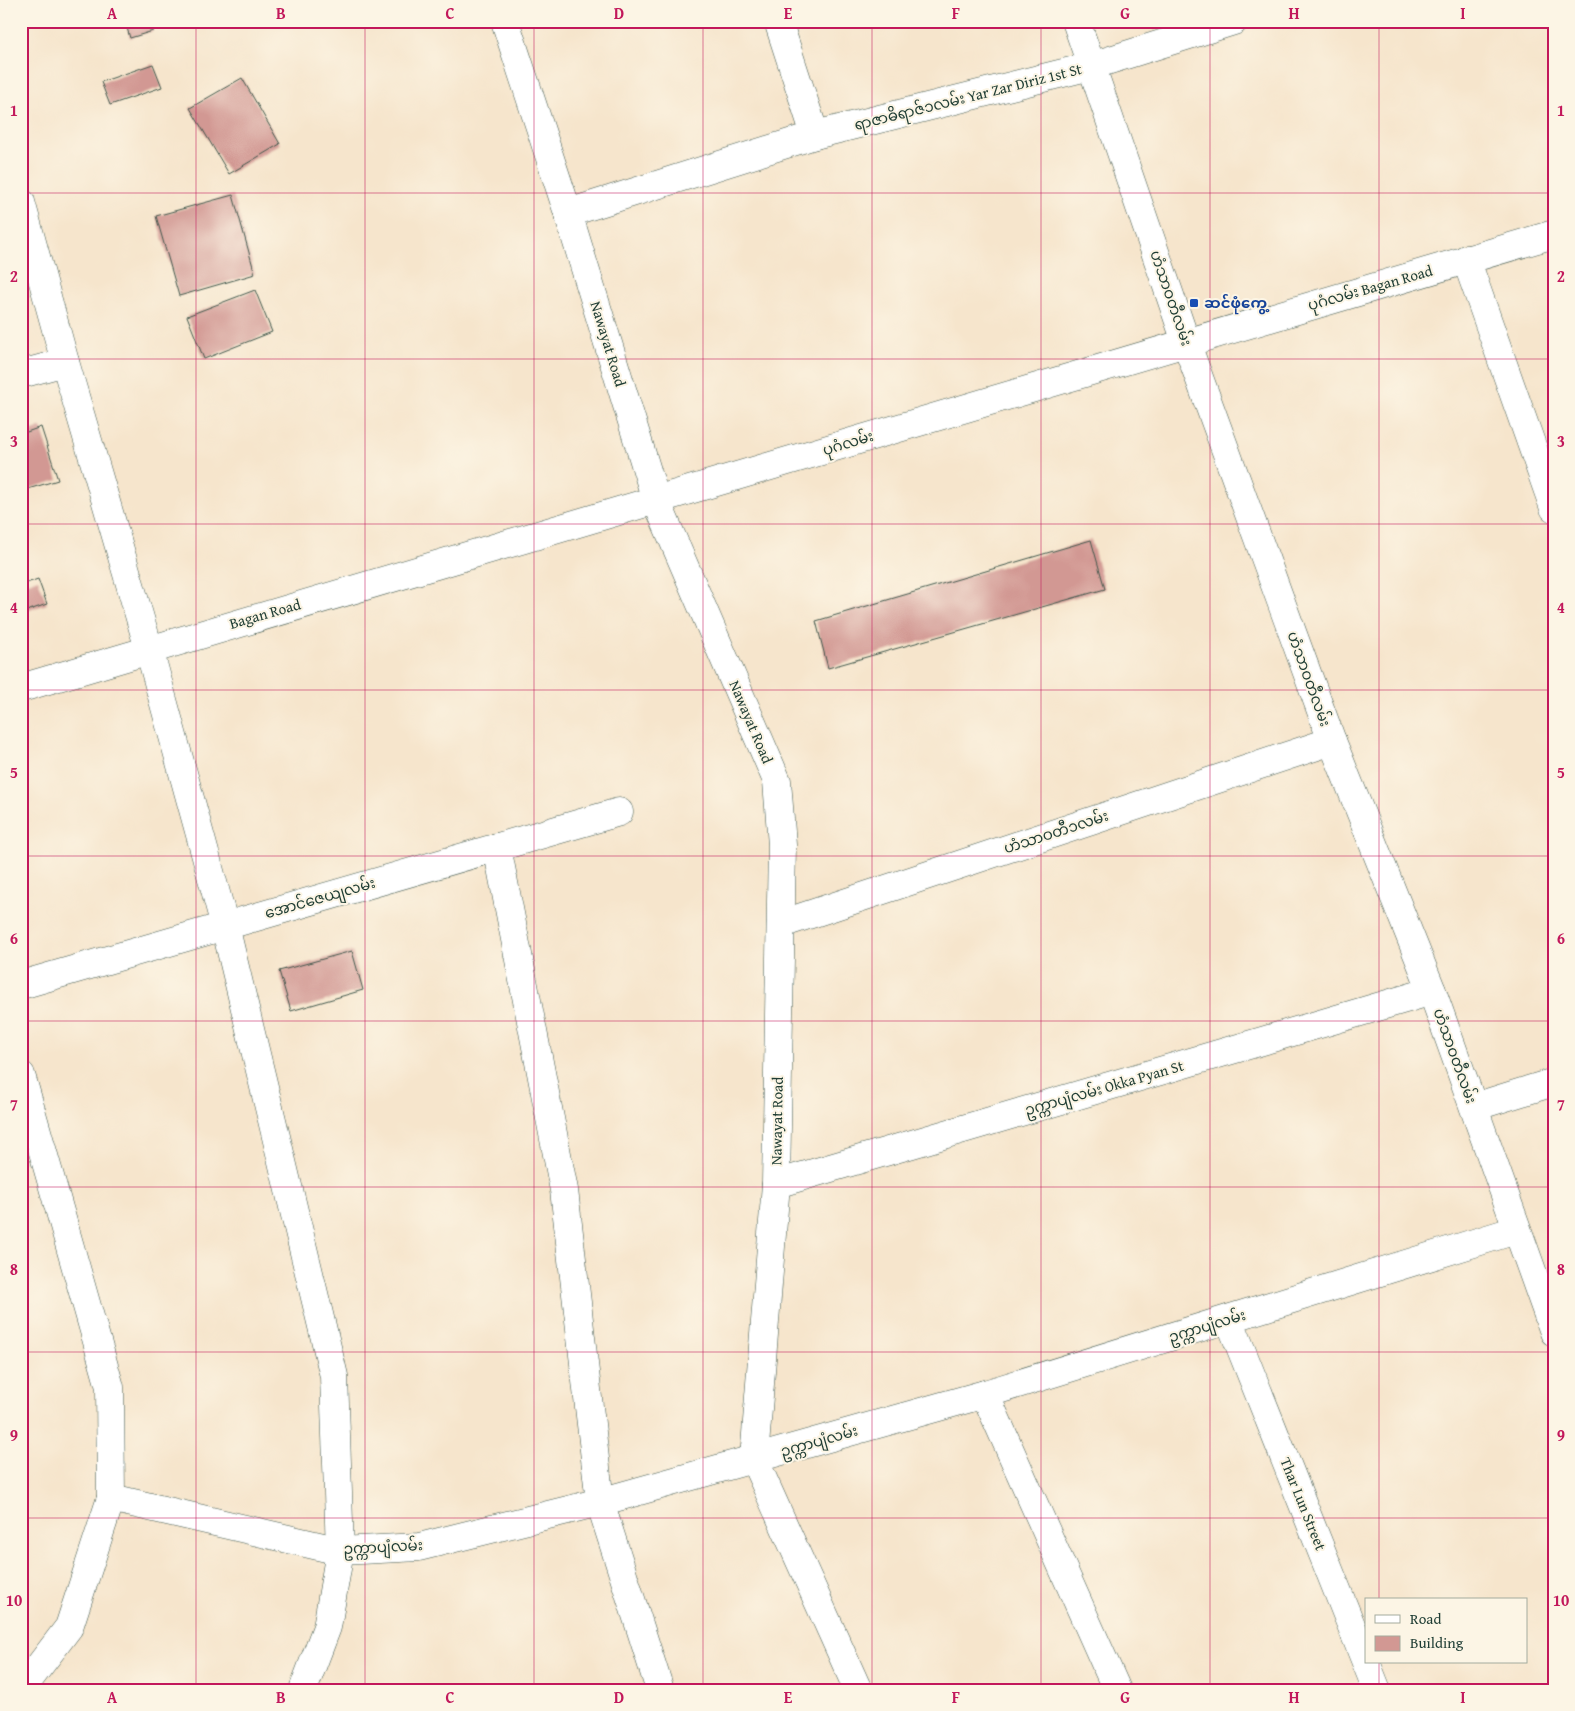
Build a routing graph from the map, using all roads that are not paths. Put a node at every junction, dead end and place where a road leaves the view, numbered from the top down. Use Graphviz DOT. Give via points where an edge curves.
graph roads {
  1 [pos="506,21"];
  2 [pos="778,21"];
  3 [pos="1076,21"];
  4 [pos="1234,21"];
  5 [pos="1091,66"];
  6 [pos="815,135"];
  7 [pos="21,202"];
  8 [pos="568,213"];
  9 [pos="1554,234"];
  10 [pos="1466,260"];
  11 [pos="1186,342"];
  12 [pos="65,362"];
  13 [pos="21,374"];
  14 [pos="656,500"];
  15 [pos="1554,508"];
  16 [pos="509,542"];
  17 [pos="149,649"];
  18 [pos="21,688"];
  19 [pos="1332,741"];
  20 [pos="619,812"];
  21 [pos="497,847"];
  22 [pos="781,924"];
  23 [pos="225,926"];
  24 [pos="21,985"];
  25 [pos="1432,991"];
  26 [pos="21,1074"];
  27 [pos="1554,1082"];
  28 [pos="1474,1108"];
  29 [pos="776,1184"];
  30 [pos="1516,1230"];
  31 [pos="1229,1319"];
  32 [pos="1554,1332"];
  33 [pos="986,1394"];
  34 [pos="754,1459"];
  35 [pos="111,1498"];
  36 [pos="600,1502"];
  37 [pos="340,1551"];
  38 [pos="1365,1660"];
  39 [pos="1367,1664"];
  40 [pos="21,1690"];
  41 [pos="303,1690"];
  42 [pos="660,1690"];
  43 [pos="858,1690"];
  44 [pos="1117,1690"];
  45 [pos="1377,1690"];
  1 -- 8 [label="street, Nawayat Road"];
  2 -- 6 [label="street"];
  3 -- 5 [label="street, ဟံသာဝတီလမ်း"];
  4 -- 5 [label="street, ရာဇာဓိရာဇ်၁လမ်း Yar Zar Diriz 1st St"];
  5 -- 6 [label="street, ရာဇာဓိရာဇ်၁လမ်း Yar Zar Diriz 1st St"];
  5 -- 11 [label="street, ဟံသာဝတီလမ်း"];
  6 -- 8 [label="street, ရာဇာဓိရာဇ်၁လမ်း Yar Zar Diriz 1st St"];
  7 -- 12 [label="street"];
  8 -- 14 [label="street, Nawayat Road"];
  9 -- 10 [label="street, ပုဂံလမ်း Bagan Road"];
  10 -- 11 [label="street, ပုဂံလမ်း Bagan Road"];
  10 -- 15 [label="street"];
  11 -- 14 [label="street, ပုဂံလမ်း"];
  11 -- 19 [label="street, ဟံသာဝတီလမ်း"];
  12 -- 13 [label="street"];
  12 -- 17 [label="street"];
  14 -- 16 [label="street, ပုဂံလမ်း"];
  14 -- 22 [label="street, Nawayat Road" via="777,781 782,846"];
  16 -- 17 [label="street, Bagan Road"];
  17 -- 18 [label="street, Bagan Road"];
  17 -- 23 [label="street"];
  19 -- 22 [label="street, ဟံသာဝတီ၁လမ်း"];
  19 -- 25 [label="street, ဟံသာဝတီလမ်း"];
  20 -- 21 [label="street, အောင်ဇေယျလမ်း"];
  21 -- 23 [label="street, အောင်ဇေယျလမ်း"];
  21 -- 36 [label="street" via="564,1190"];
  22 -- 29 [label="street, Nawayat Road"];
  23 -- 24 [label="street, အောင်ဇေယျလမ်း"];
  23 -- 37 [label="street" via="334,1376"];
  25 -- 28 [label="street, ဟံသာဝတီလမ်း"];
  25 -- 29 [label="street, ဥက္ကာပျံလမ်း Okka Pyan St"];
  26 -- 35 [label="street" via="110,1387"];
  27 -- 28 [label="street"];
  28 -- 30 [label="street, ဟံသာဝတီလမ်း"];
  29 -- 34 [label="street, Nawayat Road"];
  30 -- 31 [label="street, ဥက္ကာပျံလမ်း"];
  30 -- 32 [label="street, ဟံသာဝတီလမ်း"];
  31 -- 33 [label="street, ဥက္ကာပျံလမ်း"];
  31 -- 38 [label="street, Thar Lun Street"];
  33 -- 34 [label="street, ဥက္ကာပျံလမ်း"];
  33 -- 44 [label="street"];
  34 -- 36 [label="street, ဥက္ကာပျံလမ်း"];
  34 -- 43 [label="street"];
  35 -- 37 [label="street, ဥက္ကာပျံလမ်း"];
  35 -- 40 [label="street" via="69,1627"];
  36 -- 37 [label="street, ဥက္ကာပျံလမ်း" via="419,1548"];
  36 -- 42 [label="street"];
  37 -- 41 [label="street" via="327,1627"];
  39 -- 45 [label="street, Thar Lun Street"];
}
